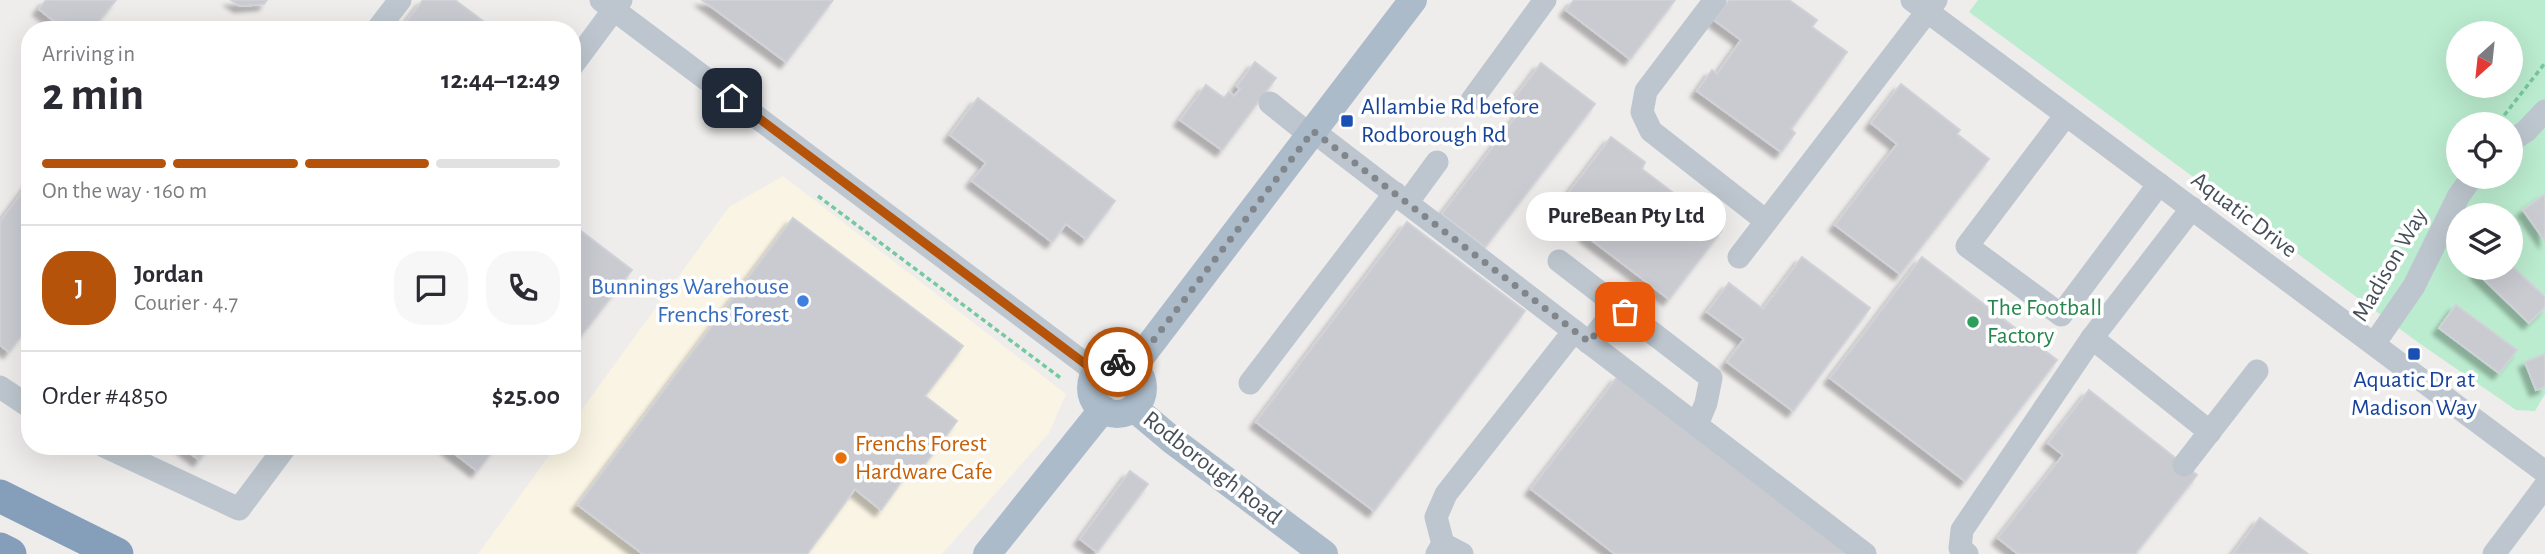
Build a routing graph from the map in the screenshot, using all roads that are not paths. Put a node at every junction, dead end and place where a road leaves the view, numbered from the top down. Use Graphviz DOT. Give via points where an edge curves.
graph roads {
  1 [pos="400,0"];
  2 [pos="1413,0"];
  3 [pos="1545,0"];
  4 [pos="1715,0"];
  5 [pos="612,3"];
  6 [pos="1925,4"];
  7 [pos="384,21"];
  8 [pos="581,52"];
  9 [pos="1472,100"];
  10 [pos="1270,103"];
  11 [pos="2545,111"];
  12 [pos="2066,115"];
  13 [pos="1312,133"];
  14 [pos="2523,133"];
  15 [pos="1437,162"];
  16 [pos="2159,184"];
  17 [pos="2464,189"];
  18 [pos="1401,198"];
  19 [pos="2192,208"];
  20 [pos="1766,221"];
  21 [pos="1739,257"];
  22 [pos="1559,261"];
  23 [pos="1618,306"];
  24 [pos="1581,337"];
  25 [pos="2092,338"];
  26 [pos="2374,344"];
  27 [pos="1133,367"];
  28 [pos="2257,371"];
  29 [pos="1096,372"];
  30 [pos="1250,383"];
  31 [pos="0,387"];
  32 [pos="21,401"];
  33 [pos="1134,408"];
  34 [pos="1103,409"];
  35 [pos="1697,425"];
  36 [pos="2210,432"];
  37 [pos="123,455"];
  38 [pos="279,455"];
  39 [pos="2184,465"];
  40 [pos="2545,472"];
  41 [pos="2545,486"];
  42 [pos="0,496"];
  43 [pos="0,548"];
  44 [pos="1447,551"];
  45 [pos="10,554"];
  46 [pos="117,554"];
  47 [pos="987,554"];
  48 [pos="1324,554"];
  49 [pos="1865,554"];
  50 [pos="1967,554"];
  51 [pos="2494,554"];
  1 -- 7 [label="street"];
  2 -- 13 [label="main road"];
  3 -- 9 [label="street"];
  4 -- 20 [label="street" via="1646,91 1642,112 1651,131"];
  5 -- 8 [label="street"];
  5 -- 29 [label="street"];
  6 -- 12 [label="street, Aquatic Drive"];
  6 -- 20 [label="street"];
  10 -- 13 [label="street"];
  11 -- 14 [label="street"];
  12 -- 16 [label="street, Aquatic Drive"];
  12 -- 16 [label="street" via="1967,246 2061,316"];
  13 -- 18 [label="street"];
  13 -- 27 [label="main road"];
  15 -- 18 [label="street"];
  16 -- 19 [label="street, Aquatic Drive"];
  17 -- 26 [label="street, Madison Way" via="2414,286"];
  18 -- 24 [label="street"];
  18 -- 30 [label="street"];
  19 -- 25 [label="street"];
  19 -- 26 [label="street, Aquatic Drive"];
  20 -- 21 [label="street"];
  22 -- 23 [label="street"];
  23 -- 24 [label="street"];
  23 -- 35 [label="street" via="1711,378"];
  24 -- 35 [label="street"];
  24 -- 44 [label="street" via="1446,494 1437,517"];
  25 -- 36 [label="street"];
  25 -- 50 [label="street" via="1962,530 1960,548"];
  26 -- 40 [label="street, Aquatic Drive"];
  27 -- 29 [label="main road" via="1118,362"];
  27 -- 33 [label="main road" via="1143,387"];
  28 -- 36 [label="street"];
  29 -- 34 [label="main road" via="1093,396"];
  31 -- 32 [label="street"];
  33 -- 34 [label="main road" via="1119,414"];
  33 -- 48 [label="main road, Rodborough Road"];
  34 -- 47 [label="main road"];
  35 -- 49 [label="street"];
  36 -- 39 [label="street"];
  37 -- 38 [label="street" via="239,509"];
  41 -- 51 [label="street"];
  42 -- 46 [label="highway"];
  43 -- 45 [label="highway"];
}
